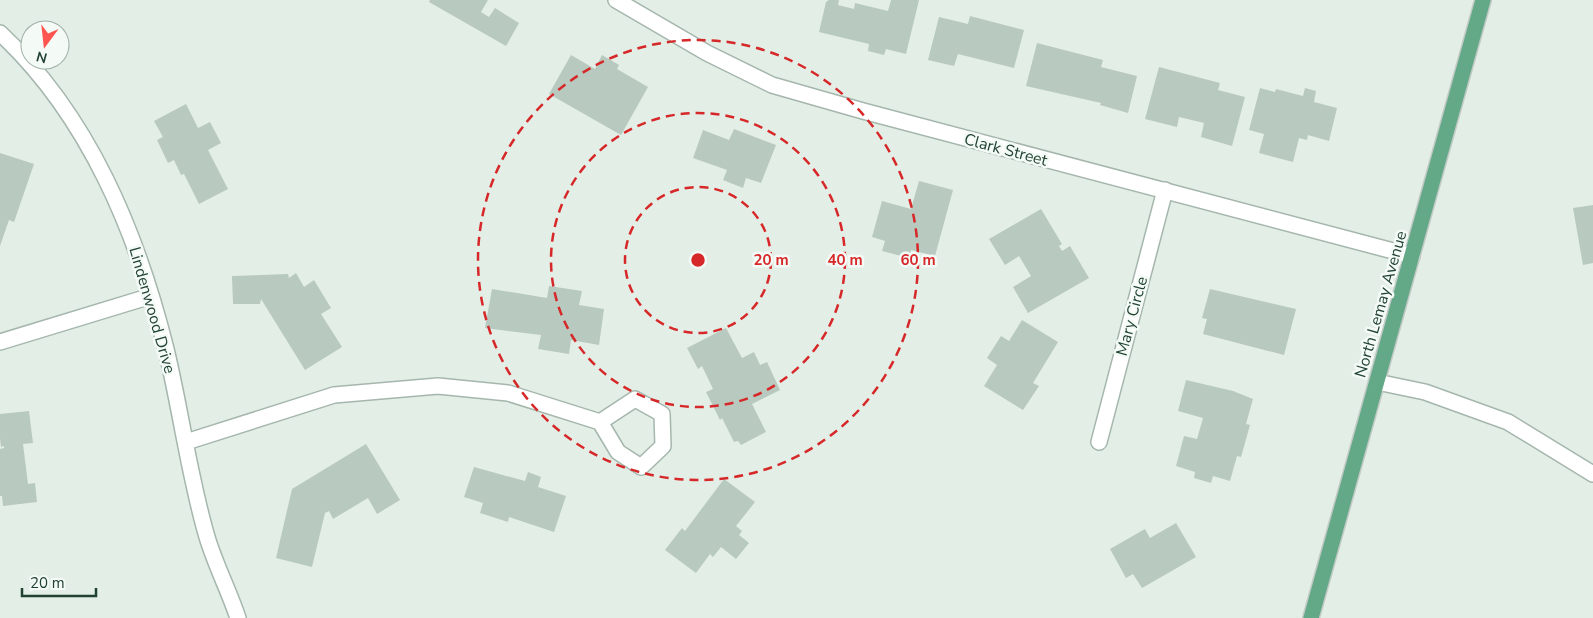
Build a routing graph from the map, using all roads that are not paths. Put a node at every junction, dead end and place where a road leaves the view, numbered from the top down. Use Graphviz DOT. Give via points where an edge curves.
graph roads {
  1 [pos="616,0"];
  2 [pos="1484,0"];
  3 [pos="0,33"];
  4 [pos="1165,190"];
  5 [pos="1412,256"];
  6 [pos="151,296"];
  7 [pos="0,342"];
  8 [pos="1377,382"];
  9 [pos="600,422"];
  10 [pos="186,442"];
  11 [pos="1099,442"];
  12 [pos="1593,474"];
  13 [pos="238,618"];
  14 [pos="1311,618"];
  1 -- 4 [label="street, Clark Street" via="707,53 772,85 863,112"];
  2 -- 5 [label="main road, North Lemay Avenue"];
  3 -- 6 [label="street, Lindenwood Drive" via="58,100 96,160 122,209"];
  4 -- 5 [label="street, Clark Street"];
  4 -- 11 [label="street, Mary Circle"];
  5 -- 8 [label="main road, North Lemay Avenue"];
  6 -- 7 [label="street"];
  6 -- 10 [label="street, Lindenwood Drive"];
  8 -- 12 [label="street" via="1425,392 1508,422"];
  8 -- 14 [label="main road, North Lemay Avenue"];
  9 -- 9 [label="street" via="635,399 662,414 663,446 641,466 618,452"];
  9 -- 10 [label="street" via="508,393 438,386 334,395"];
  10 -- 13 [label="street, Lindenwood Drive" via="207,537"];
}
